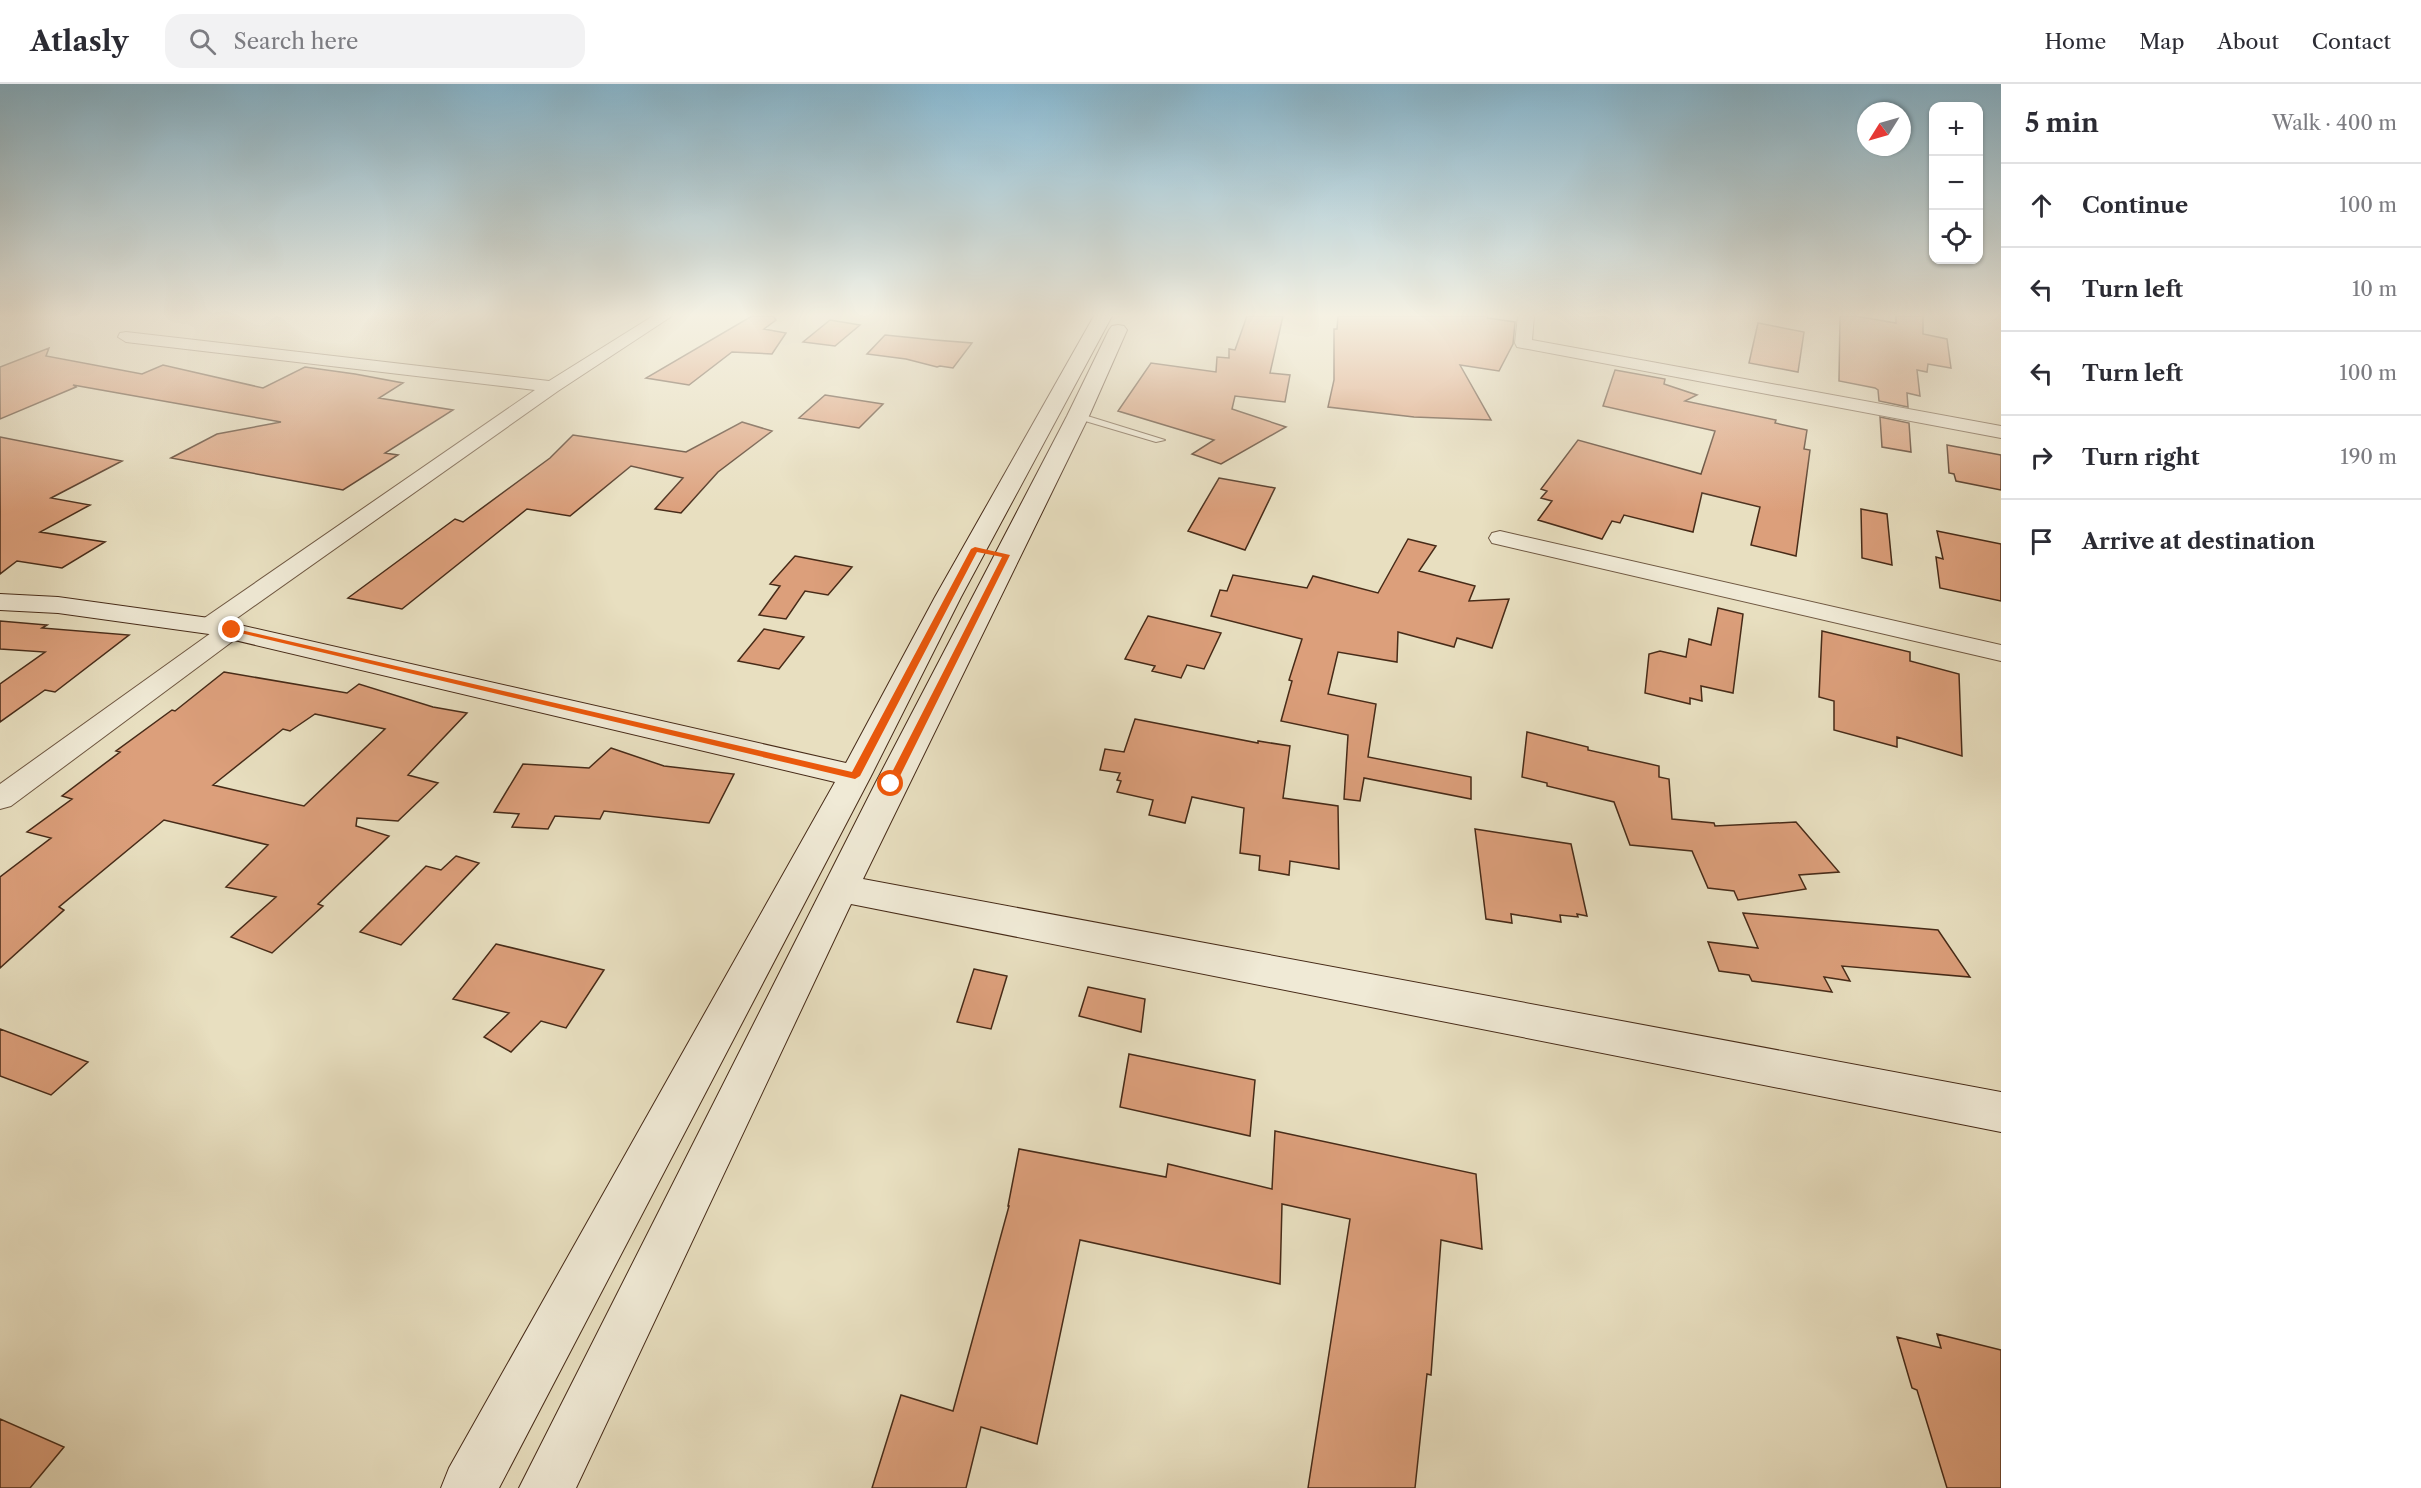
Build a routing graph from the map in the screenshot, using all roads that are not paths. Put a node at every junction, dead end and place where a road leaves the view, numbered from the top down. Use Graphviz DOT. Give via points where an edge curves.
graph roads {
  1 [pos="505,382"];
  2 [pos="561,382"];
  3 [pos="1071,382"];
  4 [pos="1094,382"];
  5 [pos="1730,382"];
  6 [pos="552,387"];
  7 [pos="1078,416"];
  8 [pos="2001,432"];
  9 [pos="1160,440"];
  10 [pos="1500,538"];
  11 [pos="991,552"];
  12 [pos="0,602"];
  13 [pos="220,628"];
  14 [pos="2001,653"];
  15 [pos="855,776"];
  16 [pos="0,799"];
  17 [pos="841,888"];
  18 [pos="2001,1112"];
  19 [pos="469,1488"];
  20 [pos="547,1488"];
  1 -- 6 [label="street"];
  2 -- 6 [label="street"];
  3 -- 11 [label="street"];
  4 -- 7 [label="street"];
  5 -- 8 [label="street"];
  6 -- 13 [label="street"];
  7 -- 9 [label="lane"];
  7 -- 11 [label="street"];
  10 -- 14 [label="street"];
  11 -- 15 [label="street"];
  11 -- 17 [label="street"];
  12 -- 13 [label="street" via="58,605"];
  13 -- 15 [label="street"];
  13 -- 16 [label="street"];
  15 -- 19 [label="street"];
  17 -- 18 [label="street"];
  17 -- 20 [label="street"];
}
